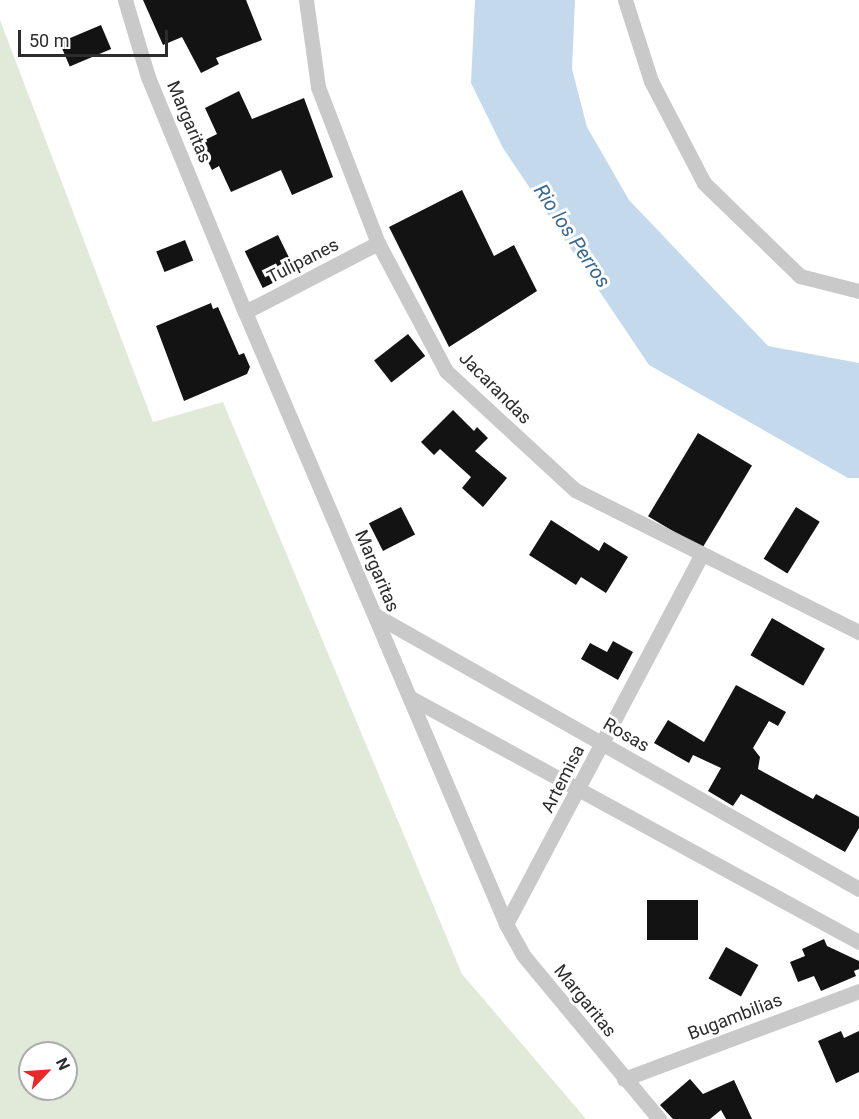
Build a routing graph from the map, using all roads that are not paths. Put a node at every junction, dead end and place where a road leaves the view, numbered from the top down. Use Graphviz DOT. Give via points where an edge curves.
graph roads {
  1 [pos="125,0"];
  2 [pos="306,0"];
  3 [pos="625,0"];
  4 [pos="378,243"];
  5 [pos="859,291"];
  6 [pos="245,312"];
  7 [pos="701,556"];
  8 [pos="375,615"];
  9 [pos="857,629"];
  10 [pos="411,698"];
  11 [pos="603,744"];
  12 [pos="580,790"];
  13 [pos="859,889"];
  14 [pos="506,924"];
  15 [pos="859,942"];
  16 [pos="859,991"];
  17 [pos="624,1079"];
  18 [pos="659,1119"];
  1 -- 6 [label="street, Margaritas" via="148,76"];
  2 -- 4 [label="street, Jacarandas" via="318,87"];
  3 -- 5 [label="street" via="651,81 704,183 800,276"];
  4 -- 6 [label="street, Tulipanes"];
  4 -- 7 [label="street, Jacarandas" via="446,371 499,423 575,490"];
  6 -- 8 [label="street, Margaritas"];
  7 -- 9 [label="street, Jacarandas"];
  7 -- 11 [label="street, Artemisa"];
  8 -- 10 [label="street, Margaritas"];
  8 -- 11 [label="street, Rosas"];
  10 -- 12 [label="street"];
  10 -- 14 [label="street, Margaritas"];
  11 -- 12 [label="street, Artemisa"];
  11 -- 13 [label="street, Rosas"];
  12 -- 14 [label="street, Artemisa"];
  12 -- 15 [label="street"];
  14 -- 17 [label="street, Margaritas" via="523,956"];
  16 -- 17 [label="street, Bugambilias"];
  17 -- 18 [label="street, Margaritas"];
}
